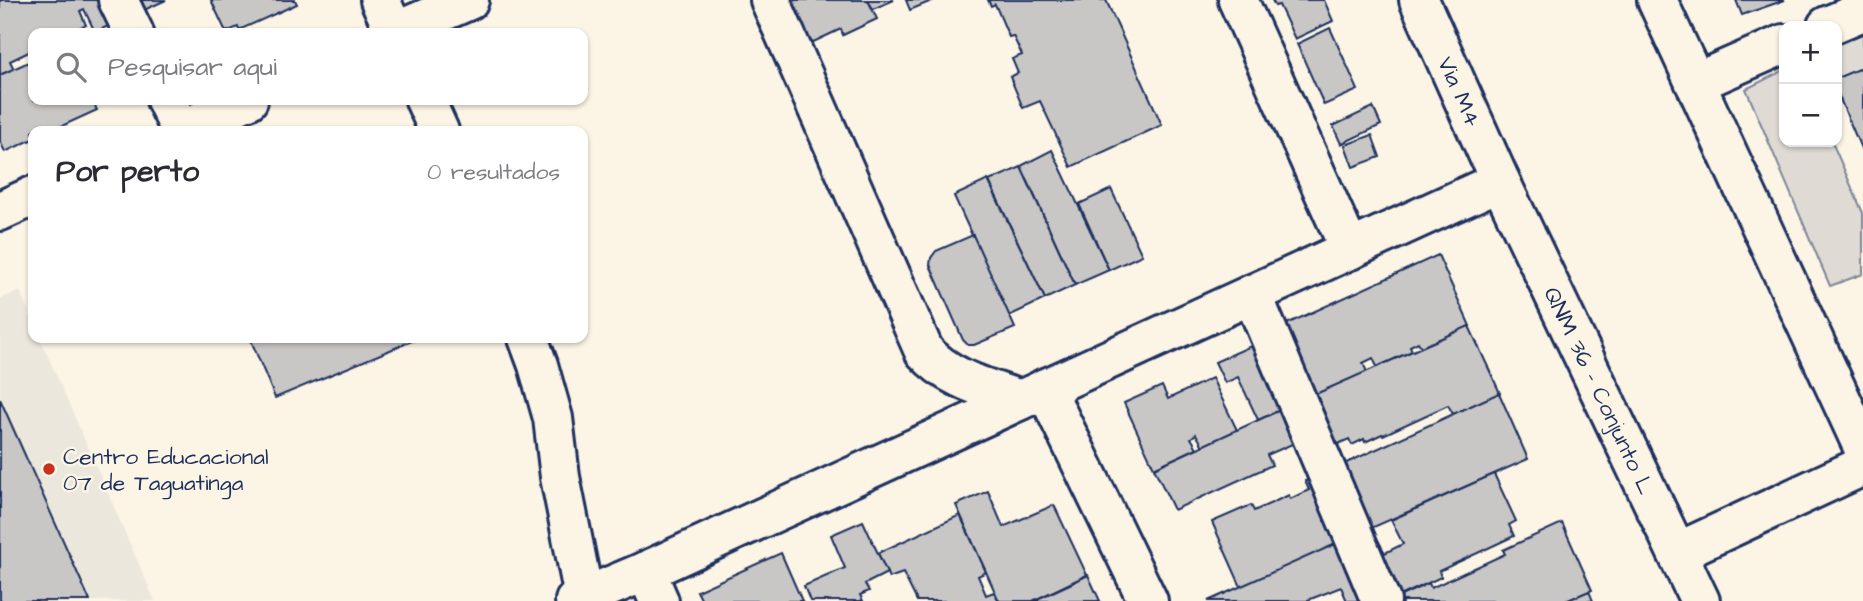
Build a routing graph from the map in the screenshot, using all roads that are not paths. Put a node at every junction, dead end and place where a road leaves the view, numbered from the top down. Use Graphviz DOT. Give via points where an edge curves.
graph roads {
  1 [pos="118,0"];
  2 [pos="380,0"];
  3 [pos="469,0"];
  4 [pos="770,0"];
  5 [pos="1238,0"];
  6 [pos="1419,0"];
  7 [pos="1657,0"];
  8 [pos="1863,11"];
  9 [pos="1839,21"];
  10 [pos="132,28"];
  11 [pos="392,28"];
  12 [pos="405,28"];
  13 [pos="1779,46"];
  14 [pos="1695,83"];
  15 [pos="168,105"];
  16 [pos="237,105"];
  17 [pos="427,105"];
  18 [pos="178,126"];
  19 [pos="191,126"];
  20 [pos="437,126"];
  21 [pos="1500,181"];
  22 [pos="28,198"];
  23 [pos="0,211"];
  24 [pos="1350,250"];
  25 [pos="1252,294"];
  26 [pos="530,343"];
  27 [pos="1032,394"];
  28 [pos="1863,447"];
  29 [pos="1863,466"];
  30 [pos="1678,552"];
  31 [pos="653,586"];
  32 [pos="580,599"];
  33 [pos="1148,601"];
  34 [pos="1381,601"];
  35 [pos="1700,601"];
  1 -- 10 [label="street"];
  2 -- 11 [label="street"];
  3 -- 12 [label="street"];
  4 -- 27 [label="street" via="924,351 954,376"];
  5 -- 24 [label="street"];
  6 -- 21 [label="street, Via M4"];
  7 -- 14 [label="street"];
  8 -- 9 [label="street"];
  13 -- 14 [label="street"];
  14 -- 28 [label="street"];
  15 -- 18 [label="street"];
  16 -- 19 [label="street"];
  17 -- 20 [label="street"];
  21 -- 24 [label="street"];
  21 -- 30 [label="street, QNM 36 - Conjunto L"];
  22 -- 23 [label="street"];
  24 -- 25 [label="street"];
  25 -- 27 [label="street"];
  25 -- 34 [label="street"];
  26 -- 32 [label="street" via="553,418"];
  27 -- 31 [label="street"];
  27 -- 33 [label="street"];
  29 -- 30 [label="street"];
  30 -- 35 [label="street, QNM 36 - Conjunto L"];
  31 -- 32 [label="street"];
}
